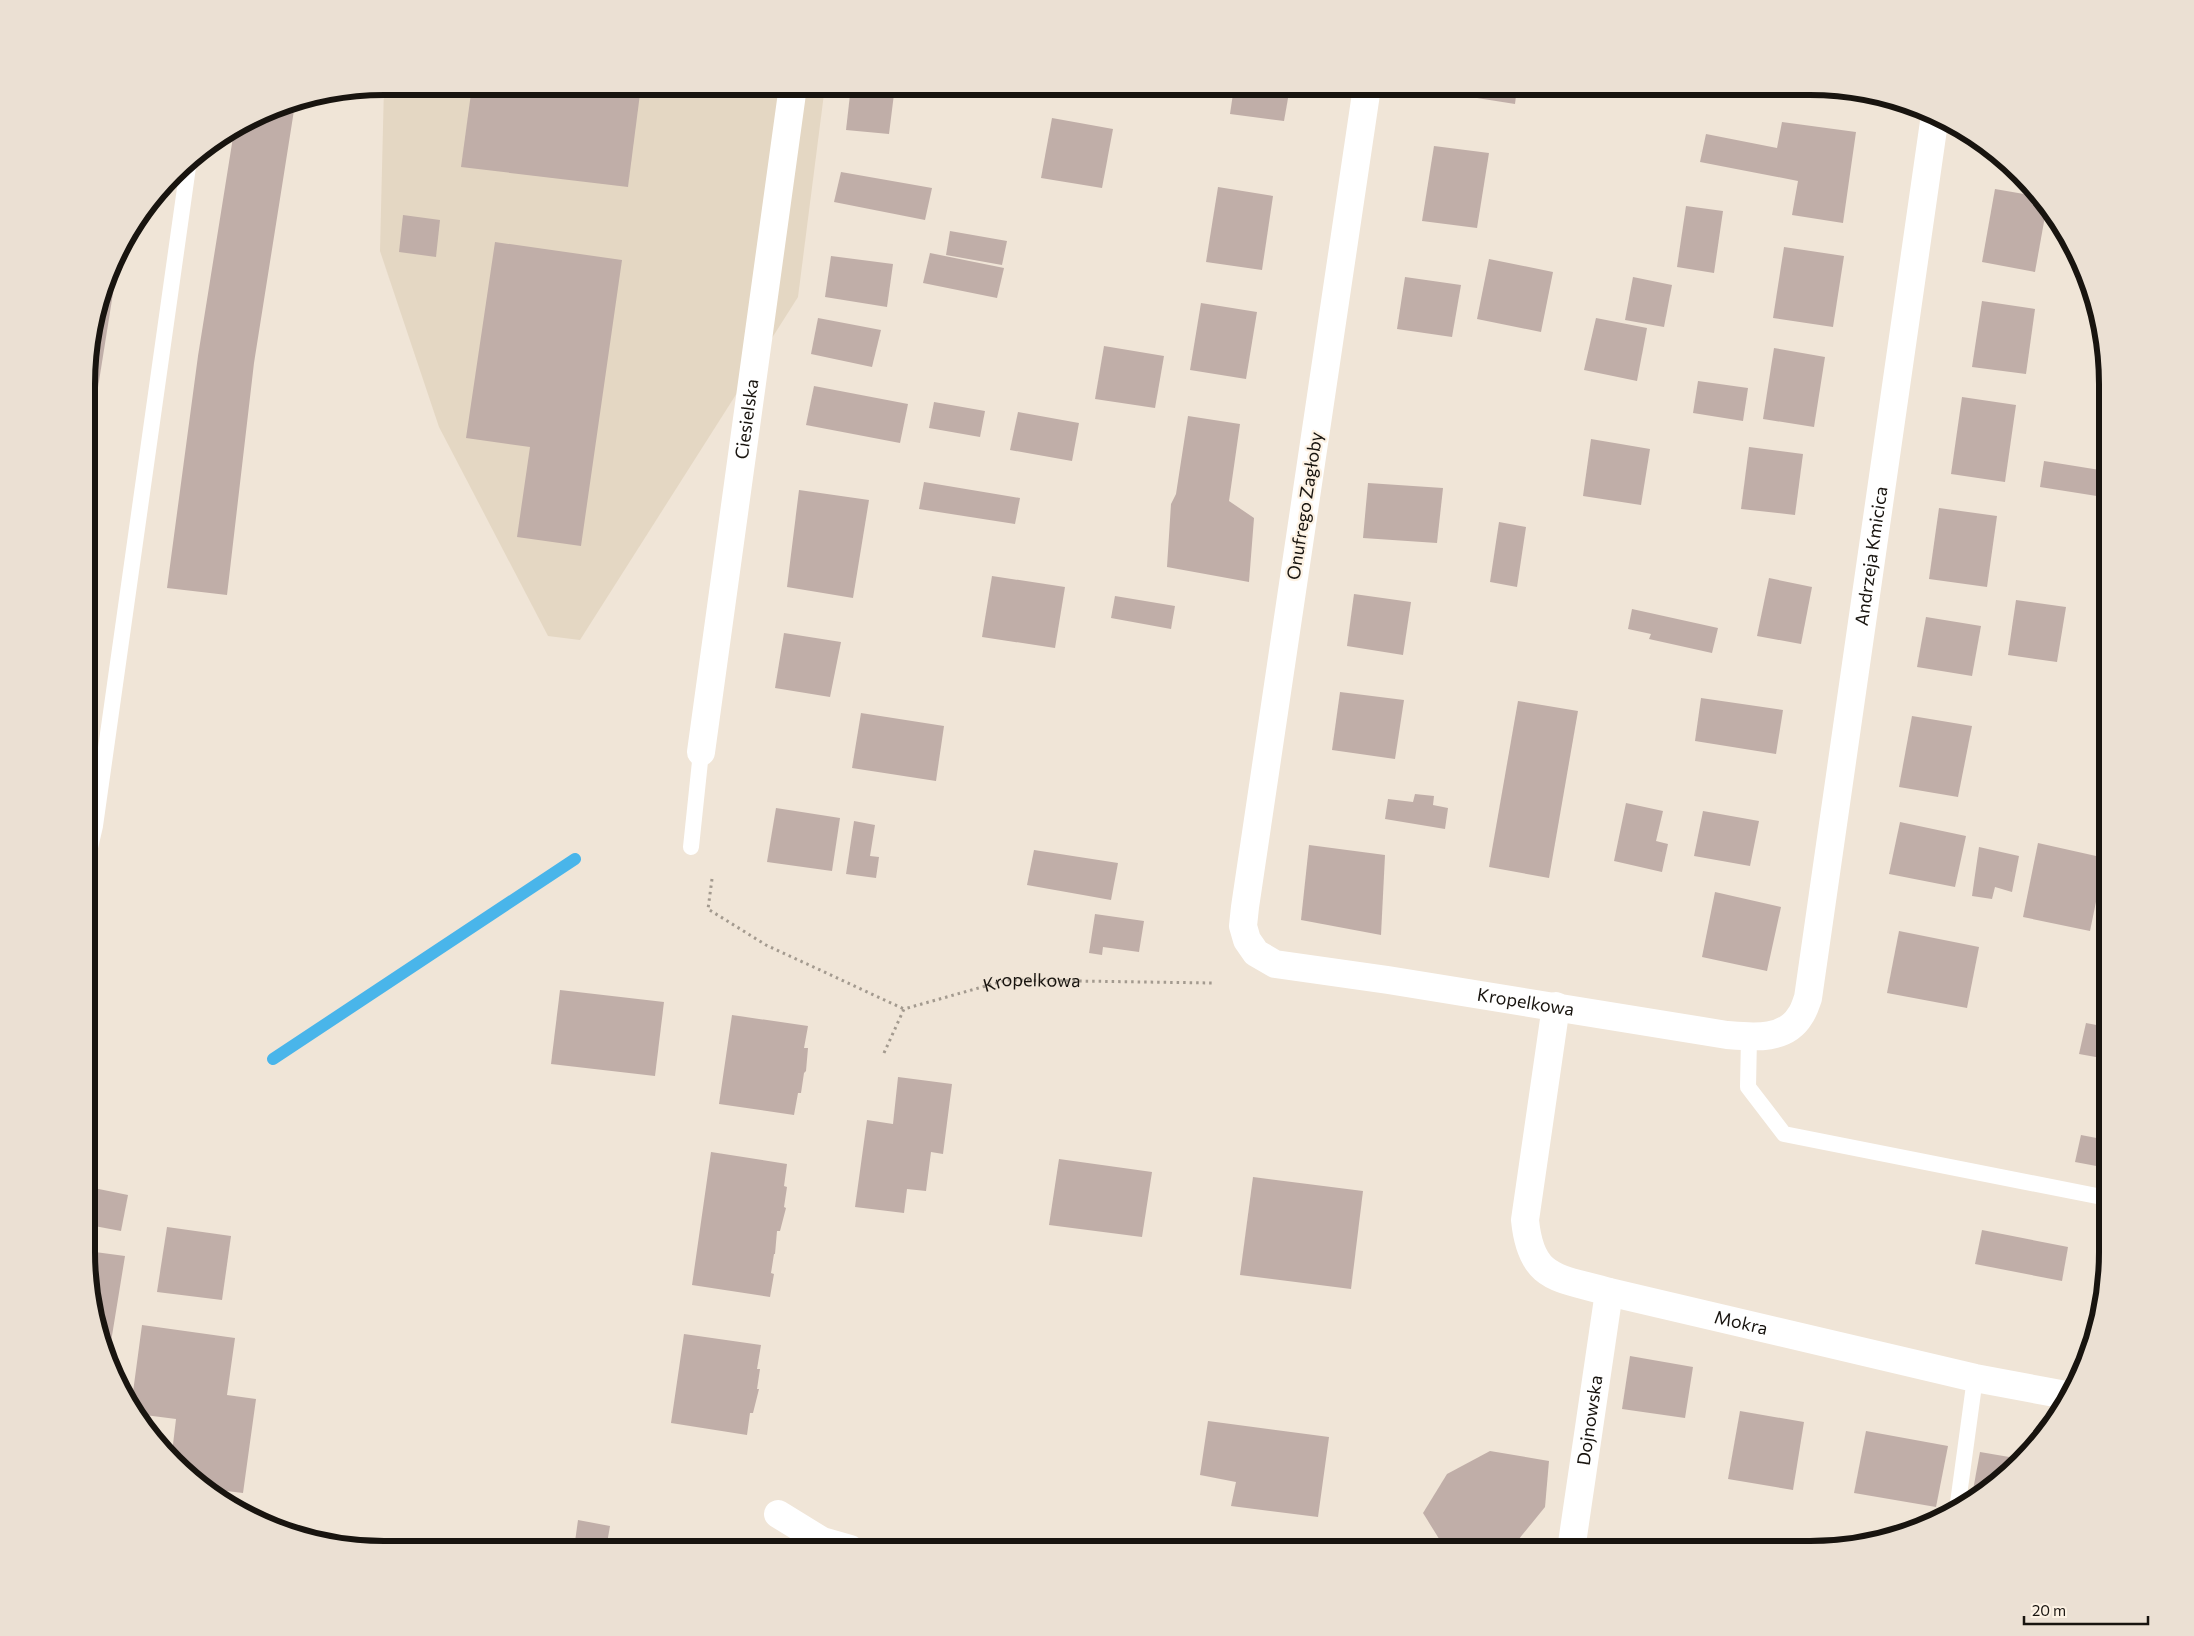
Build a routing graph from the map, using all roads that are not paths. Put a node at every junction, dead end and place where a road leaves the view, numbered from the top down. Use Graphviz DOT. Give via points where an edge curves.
graph roads {
  1 [pos="792,95"];
  2 [pos="1366,95"];
  3 [pos="1934,123"];
  4 [pos="187,173"];
  5 [pos="701,752"];
  6 [pos="95,826"];
  7 [pos="690,848"];
  8 [pos="1244,926"];
  9 [pos="1808,998"];
  10 [pos="1556,1006"];
  11 [pos="1749,1037"];
  12 [pos="2099,1196"];
  13 [pos="1609,1292"];
  14 [pos="1974,1378"];
  15 [pos="2061,1394"];
  16 [pos="1957,1500"];
  17 [pos="778,1514"];
  18 [pos="822,1541"];
  19 [pos="1572,1541"];
  1 -- 5 [label="street, Ciesielska"];
  2 -- 8 [label="street, Onufrego Zagłoby"];
  3 -- 9 [label="street, Andrzeja Kmicica"];
  4 -- 6 [label="lane"];
  5 -- 7 [label="lane"];
  8 -- 10 [label="street, Kropelkowa" via="1247,940 1256,953 1275,964"];
  9 -- 11 [label="street, Kropelkowa" via="1800,1017 1788,1028 1770,1036"];
  10 -- 11 [label="street, Kropelkowa"];
  10 -- 13 [label="street, Mokra" via="1525,1220 1527,1241 1535,1260 1551,1275"];
  11 -- 12 [label="lane" via="1748,1087 1784,1134"];
  13 -- 14 [label="street, Mokra"];
  13 -- 19 [label="street, Dojnowska"];
  14 -- 15 [label="street, Mokra"];
  14 -- 16 [label="lane"];
  17 -- 18 [label="street"];
}
